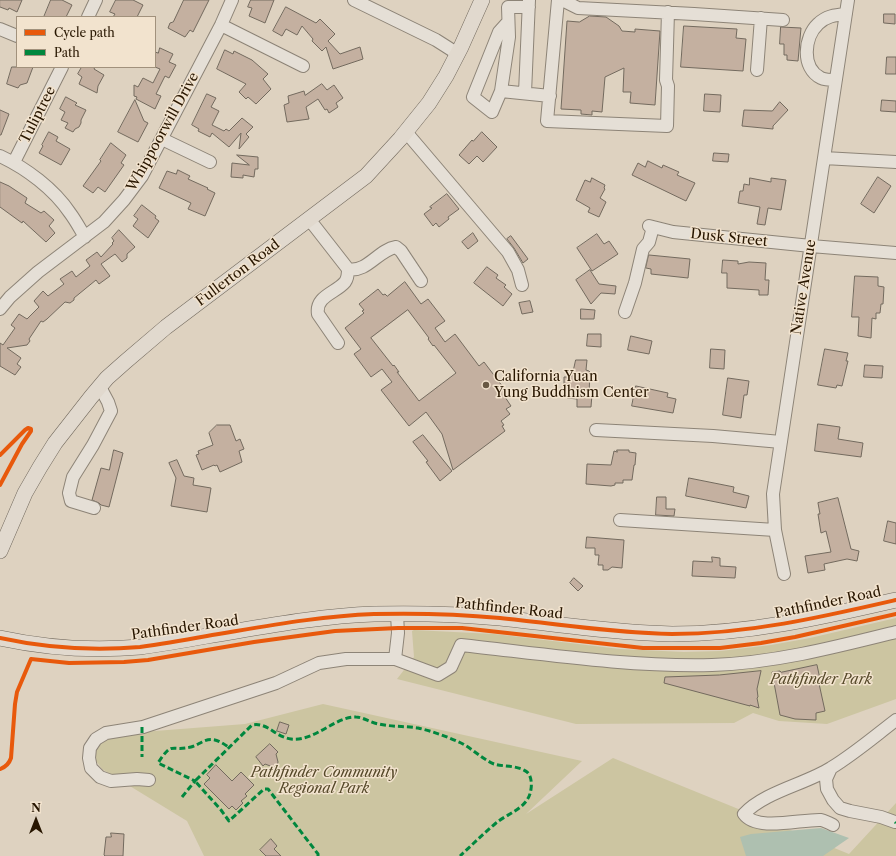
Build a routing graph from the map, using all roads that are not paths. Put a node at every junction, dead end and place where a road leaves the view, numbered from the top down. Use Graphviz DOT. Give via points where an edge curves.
graph roads {
  1 [pos="96,0"];
  2 [pos="232,0"];
  3 [pos="354,0"];
  4 [pos="482,0"];
  5 [pos="558,0"];
  6 [pos="562,0"];
  7 [pos="848,0"];
  8 [pos="529,4"];
  9 [pos="668,12"];
  10 [pos="846,14"];
  11 [pos="88,16"];
  12 [pos="760,18"];
  13 [pos="783,20"];
  14 [pos="508,22"];
  15 [pos="221,25"];
  16 [pos="0,29"];
  17 [pos="16,36"];
  18 [pos="458,54"];
  19 [pos="303,66"];
  20 [pos="61,68"];
  21 [pos="757,70"];
  22 [pos="836,80"];
  23 [pos="501,91"];
  24 [pos="525,93"];
  25 [pos="550,96"];
  26 [pos="406,132"];
  27 [pos="162,139"];
  28 [pos="0,156"];
  29 [pos="824,158"];
  30 [pos="14,162"];
  31 [pos="210,162"];
  32 [pos="896,162"];
  33 [pos="309,219"];
  34 [pos="85,237"];
  35 [pos="811,246"];
  36 [pos="896,253"];
  37 [pos="348,269"];
  38 [pos="421,281"];
  39 [pos="522,285"];
  40 [pos="0,309"];
  41 [pos="625,312"];
  42 [pos="338,343"];
  43 [pos="100,386"];
  44 [pos="596,430"];
  45 [pos="781,442"];
  46 [pos="94,508"];
  47 [pos="620,520"];
  48 [pos="775,530"];
  49 [pos="0,551"];
  50 [pos="784,574"];
  51 [pos="896,600"];
  52 [pos="397,614"];
  53 [pos="896,632"];
  54 [pos="0,638"];
  55 [pos="395,659"];
  56 [pos="896,720"];
  57 [pos="831,768"];
  58 [pos="149,780"];
  59 [pos="895,822"];
  60 [pos="833,824"];
  1 -- 11 [label="street"];
  2 -- 15 [label="street, Whippoorwill Drive"];
  3 -- 18 [label="street" via="436,40"];
  4 -- 18 [label="main road, Fullerton Road"];
  5 -- 25 [label="street"];
  6 -- 9 [label="street" via="578,8"];
  7 -- 10 [label="street, Native Avenue"];
  8 -- 14 [label="street" via="508,7"];
  8 -- 24 [label="street"];
  9 -- 12 [label="street"];
  9 -- 25 [label="street" via="667,126 547,122"];
  10 -- 22 [label="street, Native Avenue"];
  10 -- 22 [label="street" via="826,18 812,31 808,42 807,55 811,70 821,78"];
  12 -- 13 [label="street"];
  12 -- 21 [label="street"];
  14 -- 23 [label="street" via="509,37"];
  14 -- 23 [label="street" via="499,32 473,97 492,112"];
  15 -- 19 [label="street"];
  15 -- 27 [label="street, Whippoorwill Drive"];
  16 -- 17 [label="street"];
  18 -- 26 [label="main road, Fullerton Road" via="429,103"];
  20 -- 30 [label="street, Tuliptree"];
  22 -- 29 [label="street, Native Avenue"];
  23 -- 24 [label="street"];
  24 -- 25 [label="street"];
  26 -- 33 [label="main road, Fullerton Road" via="366,176"];
  26 -- 39 [label="street" via="508,252 518,270"];
  27 -- 31 [label="street"];
  27 -- 34 [label="street, Whippoorwill Drive" via="142,176 124,200 104,222"];
  28 -- 30 [label="street"];
  29 -- 32 [label="street"];
  29 -- 35 [label="street, Native Avenue"];
  30 -- 34 [label="street" via="45,185 70,212"];
  33 -- 37 [label="street"];
  33 -- 43 [label="main road, Fullerton Road" via="166,327"];
  34 -- 40 [label="street, Whippoorwill Drive" via="38,272"];
  35 -- 36 [label="street, Dusk Street"];
  35 -- 41 [label="street, Dusk Street" via="672,232 651,226 649,242 643,249"];
  35 -- 45 [label="street, Native Avenue"];
  37 -- 38 [label="street" via="355,271 362,268 390,248 396,247"];
  37 -- 42 [label="street" via="345,282 319,302 317,308 318,314"];
  43 -- 46 [label="street" via="111,411 73,477 69,493 70,501"];
  43 -- 49 [label="main road, Fullerton Road" via="55,443 25,493"];
  44 -- 45 [label="street"];
  45 -- 48 [label="street, Native Avenue" via="773,494"];
  47 -- 48 [label="street"];
  48 -- 50 [label="street, Native Avenue"];
  51 -- 52 [label="main road, Pathfinder Road" via="770,627 687,634 612,631 463,615"];
  52 -- 54 [label="main road, Pathfinder Road" via="314,619 165,644 125,648 67,648"];
  52 -- 55 [label="street"];
  53 -- 55 [label="street" via="770,660 712,665 632,663 461,645 451,667 438,675"];
  55 -- 58 [label="street" via="346,658 319,663 269,685 143,726 106,733 96,739 90,748 92,768 100,777 111,781 137,778"];
  56 -- 57 [label="street"];
  57 -- 59 [label="street" via="826,779 827,789 840,808"];
  57 -- 60 [label="street" via="765,799 744,814 747,818 763,824 822,820"];
}
